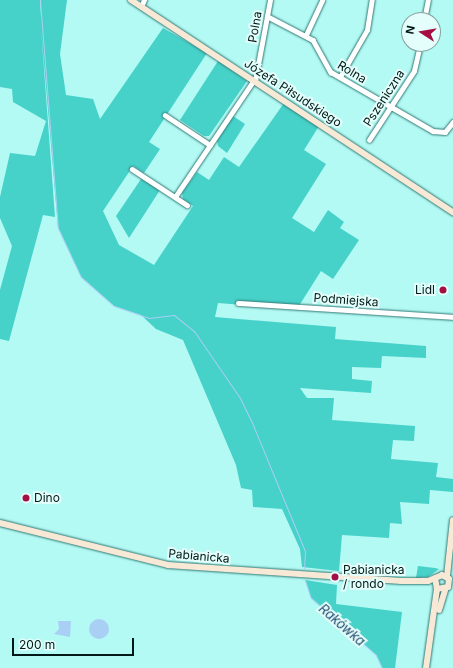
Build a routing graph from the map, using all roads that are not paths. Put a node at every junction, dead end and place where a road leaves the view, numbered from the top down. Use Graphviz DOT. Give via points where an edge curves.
graph roads {
  1 [pos="131,0"];
  2 [pos="144,0"];
  3 [pos="270,0"];
  4 [pos="322,0"];
  5 [pos="372,0"];
  6 [pos="428,0"];
  7 [pos="141,7"];
  8 [pos="426,12"];
  9 [pos="268,16"];
  10 [pos="306,35"];
  11 [pos="418,52"];
  12 [pos="340,77"];
  13 [pos="255,81"];
  14 [pos="391,106"];
  15 [pos="165,115"];
  16 [pos="453,122"];
  17 [pos="369,140"];
  18 [pos="210,145"];
  19 [pos="132,169"];
  20 [pos="175,197"];
  21 [pos="444,204"];
  22 [pos="187,205"];
  23 [pos="453,208"];
  24 [pos="453,212"];
  25 [pos="238,303"];
  26 [pos="453,317"];
  27 [pos="453,520"];
  28 [pos="0,523"];
  29 [pos="447,555"];
  30 [pos="447,576"];
  31 [pos="437,577"];
  32 [pos="401,581"];
  33 [pos="436,588"];
  34 [pos="445,590"];
  35 [pos="429,653"];
  36 [pos="426,668"];
  1 -- 7 [label="main road, Józefa Piłsudskiego"];
  2 -- 7 [label="street"];
  3 -- 9 [label="street, Polna"];
  4 -- 10 [label="street"];
  5 -- 12 [label="street" via="367,30"];
  6 -- 8 [label="street"];
  7 -- 13 [label="main road, Józefa Piłsudskiego"];
  9 -- 10 [label="street, Rolna"];
  9 -- 13 [label="street, Polna"];
  10 -- 12 [label="street, Rolna" via="319,46 326,67"];
  11 -- 14 [label="street, Pszeniczna" via="414,71"];
  12 -- 14 [label="street, Rolna"];
  13 -- 18 [label="street"];
  13 -- 21 [label="main road, Józefa Piłsudskiego"];
  14 -- 16 [label="street, Rolna" via="441,134"];
  14 -- 17 [label="street, Pszeniczna"];
  15 -- 18 [label="street"];
  18 -- 20 [label="street"];
  19 -- 20 [label="street"];
  20 -- 22 [label="street"];
  21 -- 23 [label="main road, Józefa Piłsudskiego"];
  21 -- 24 [label="main road, Józefa Piłsudskiego"];
  25 -- 26 [label="street, Podmiejska"];
  27 -- 29 [label="main road"];
  28 -- 32 [label="main road, Pabianicka" via="168,565"];
  29 -- 30 [label="main road"];
  29 -- 31 [label="main road"];
  30 -- 31 [label="main road, Pabianicka"];
  30 -- 34 [label="main road" via="450,583"];
  31 -- 32 [label="main road, Pabianicka"];
  31 -- 33 [label="main road"];
  32 -- 33 [label="main road, Pabianicka"];
  33 -- 34 [label="main road, Pabianicka"];
  33 -- 35 [label="main road"];
  34 -- 35 [label="main road"];
  35 -- 36 [label="main road"];
}
